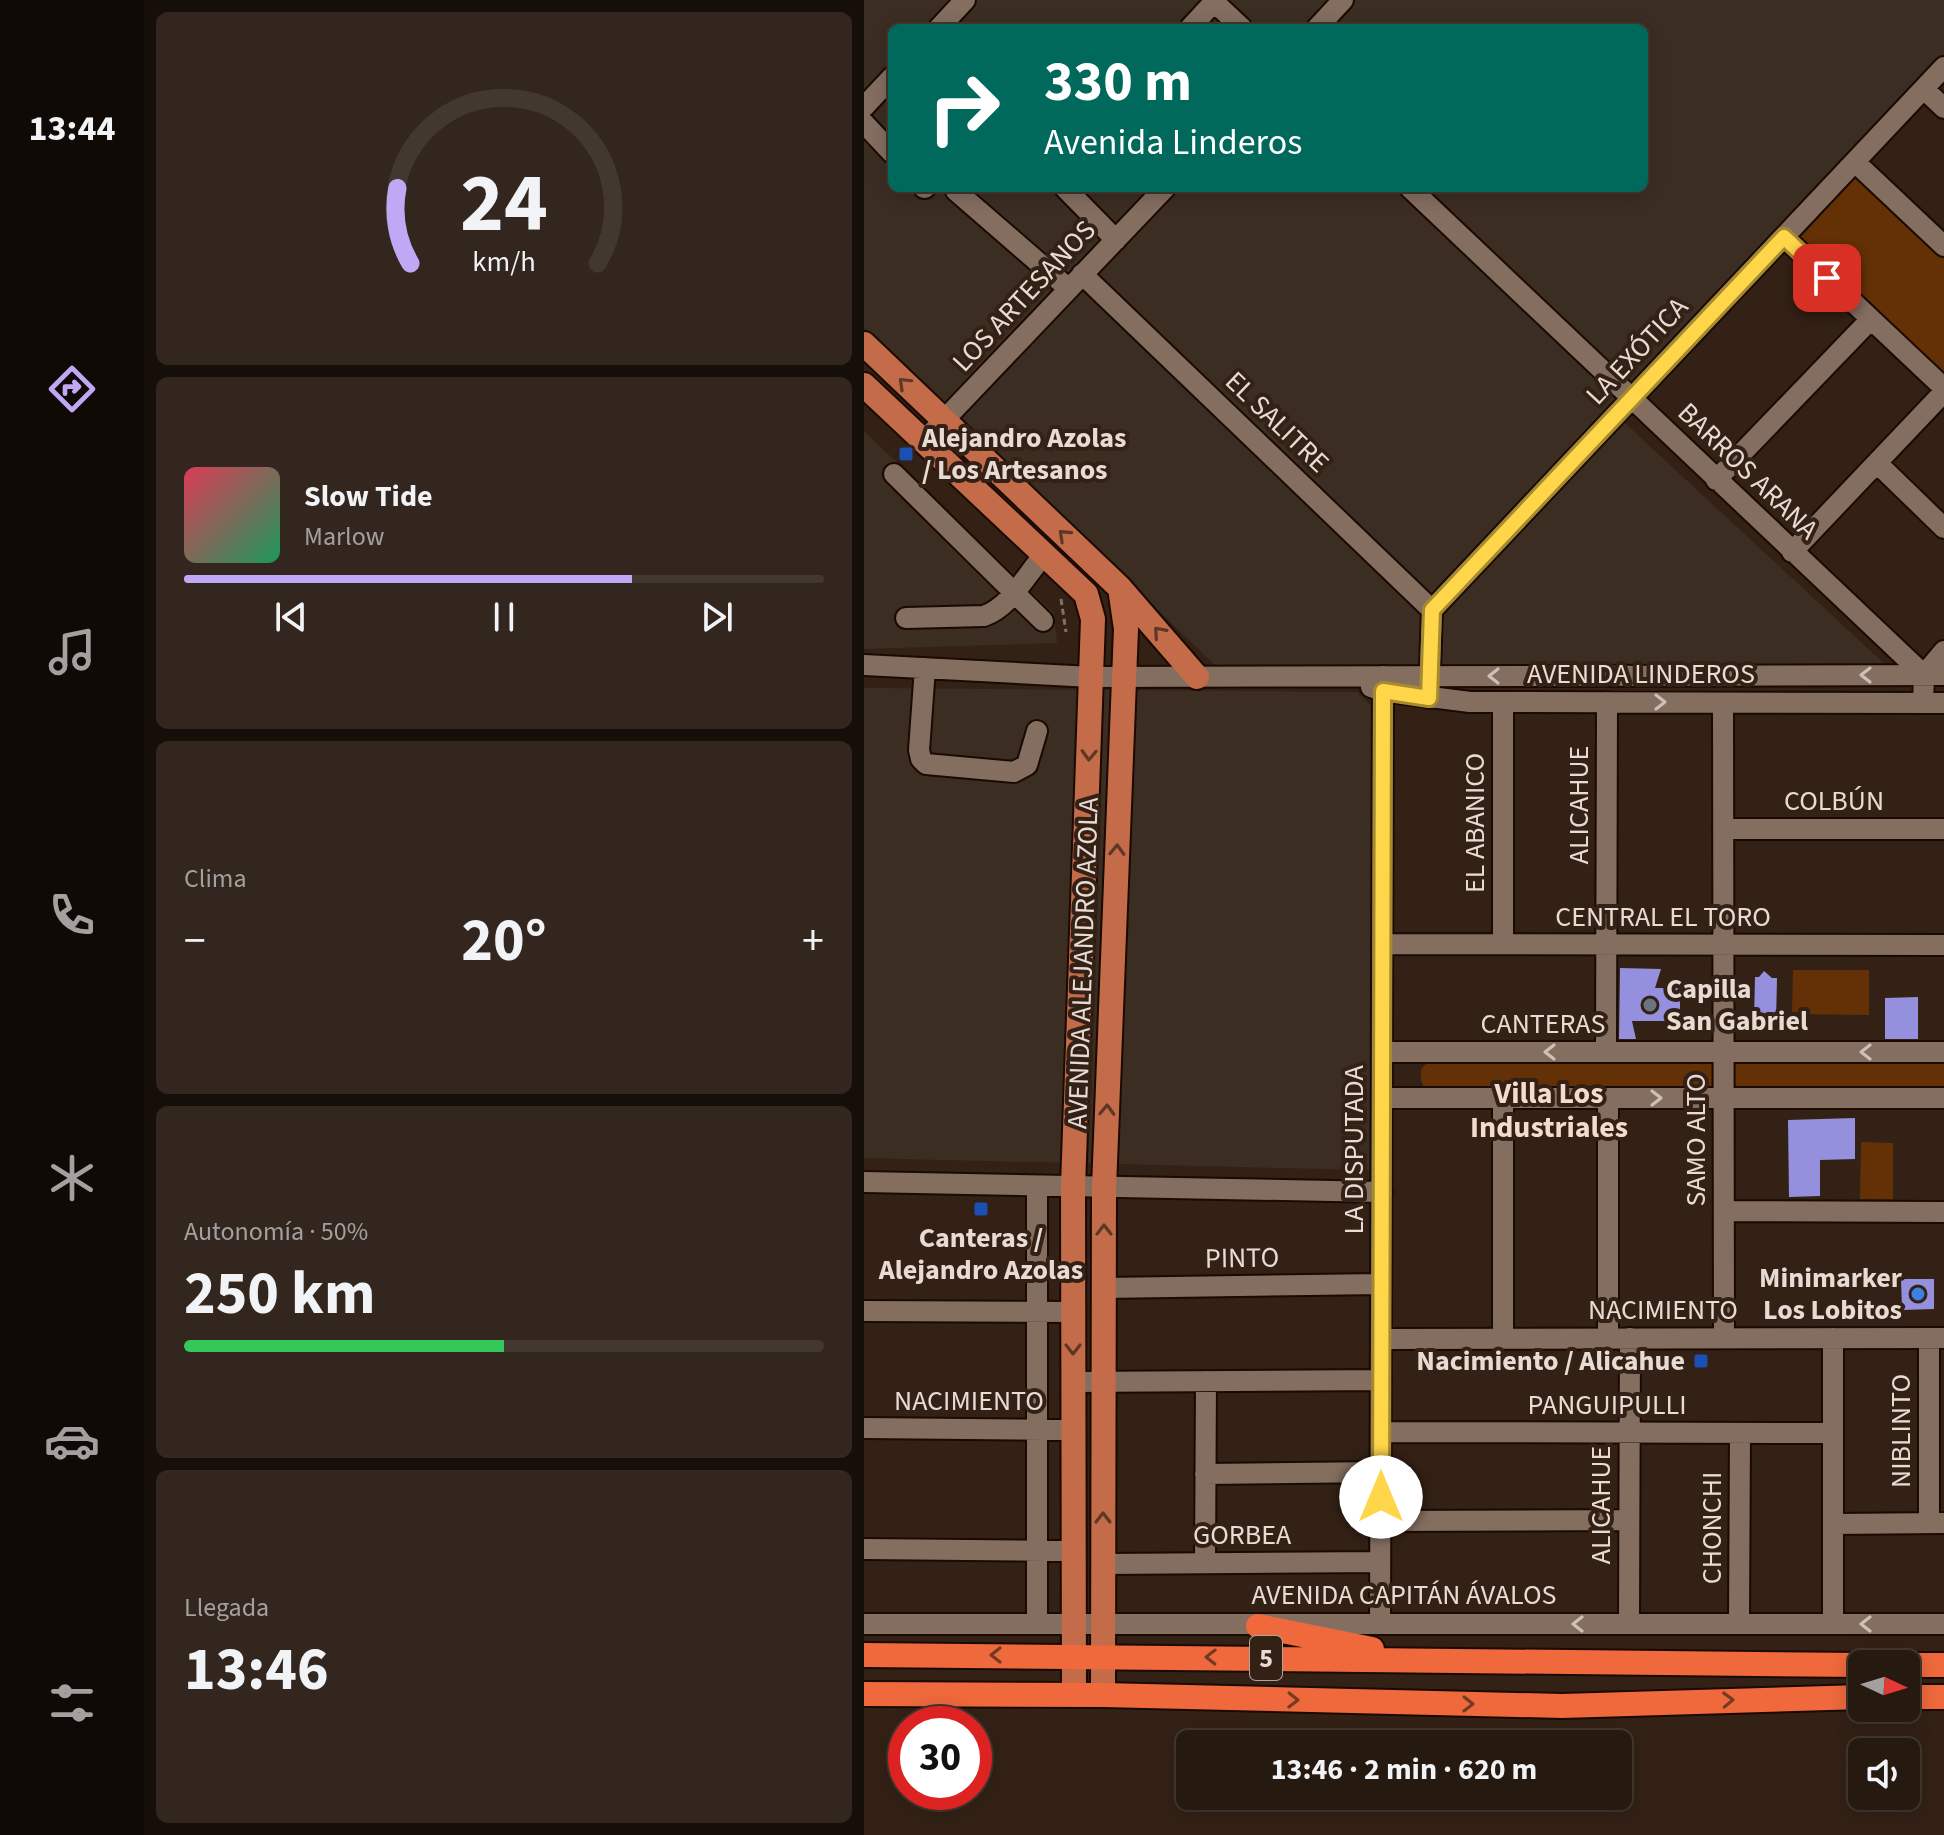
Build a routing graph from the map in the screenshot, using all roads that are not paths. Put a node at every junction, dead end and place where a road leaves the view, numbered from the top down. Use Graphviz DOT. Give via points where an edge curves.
graph roads {
  1 [pos="965,0"];
  2 [pos="1343,0"];
  3 [pos="1213,1"];
  4 [pos="943,24"];
  5 [pos="1193,24"];
  6 [pos="1238,24"];
  7 [pos="1321,24"];
  8 [pos="1944,67"];
  9 [pos="888,81"];
  10 [pos="1924,89"];
  11 [pos="864,107"];
  12 [pos="1944,108"];
  13 [pos="864,123"];
  14 [pos="888,149"];
  15 [pos="1855,162"];
  16 [pos="957,192"];
  17 [pos="1069,192"];
  18 [pos="1161,192"];
  19 [pos="1414,192"];
  20 [pos="1784,237"];
  21 [pos="1116,240"];
  22 [pos="1944,246"];
  23 [pos="1076,282"];
  24 [pos="1871,319"];
  25 [pos="864,344"];
  26 [pos="864,385"];
  27 [pos="1944,390"];
  28 [pos="1631,398"];
  29 [pos="943,421"];
  30 [pos="924,441"];
  31 [pos="1877,463"];
  32 [pos="894,474"];
  33 [pos="1716,480"];
  34 [pos="1944,528"];
  35 [pos="1792,552"];
  36 [pos="1044,555"];
  37 [pos="1120,588"];
  38 [pos="1014,591"];
  39 [pos="1432,610"];
  40 [pos="906,618"];
  41 [pos="1043,621"];
  42 [pos="1944,651"];
  43 [pos="864,665"];
  44 [pos="925,668"];
  45 [pos="1934,675"];
  46 [pos="1430,676"];
  47 [pos="1092,677"];
  48 [pos="1124,677"];
  49 [pos="1197,677"];
  50 [pos="1383,684"];
  51 [pos="1429,698"];
  52 [pos="1503,702"];
  53 [pos="1607,702"];
  54 [pos="1723,703"];
  55 [pos="1923,703"];
  56 [pos="1944,703"];
  57 [pos="1037,731"];
  58 [pos="1723,829"];
  59 [pos="1944,829"];
  60 [pos="1383,944"];
  61 [pos="1503,944"];
  62 [pos="1607,944"];
  63 [pos="1724,945"];
  64 [pos="1944,945"];
  65 [pos="1382,1052"];
  66 [pos="1606,1052"];
  67 [pos="1724,1052"];
  68 [pos="1944,1052"];
  69 [pos="1382,1098"];
  70 [pos="1503,1098"];
  71 [pos="1608,1098"];
  72 [pos="1724,1098"];
  73 [pos="1944,1098"];
  74 [pos="864,1182"];
  75 [pos="1037,1186"];
  76 [pos="1073,1187"];
  77 [pos="1104,1188"];
  78 [pos="1382,1192"];
  79 [pos="1724,1211"];
  80 [pos="1944,1212"];
  81 [pos="1381,1284"];
  82 [pos="1104,1288"];
  83 [pos="864,1311"];
  84 [pos="1036,1312"];
  85 [pos="1073,1312"];
  86 [pos="1503,1338"];
  87 [pos="1608,1338"];
  88 [pos="1630,1338"];
  89 [pos="1724,1338"];
  90 [pos="1833,1338"];
  91 [pos="1937,1338"];
  92 [pos="1381,1339"];
  93 [pos="1381,1380"];
  94 [pos="1206,1381"];
  95 [pos="1073,1382"];
  96 [pos="1104,1382"];
  97 [pos="864,1428"];
  98 [pos="1036,1429"];
  99 [pos="1073,1430"];
  100 [pos="1381,1432"];
  101 [pos="1630,1433"];
  102 [pos="1740,1433"];
  103 [pos="1833,1433"];
  104 [pos="1381,1472"];
  105 [pos="1205,1474"];
  106 [pos="1629,1520"];
  107 [pos="1381,1521"];
  108 [pos="1937,1523"];
  109 [pos="1833,1524"];
  110 [pos="864,1549"];
  111 [pos="1036,1550"];
  112 [pos="1073,1551"];
  113 [pos="1380,1562"];
  114 [pos="1205,1563"];
  115 [pos="1103,1564"];
  116 [pos="864,1624"];
  117 [pos="1037,1624"];
  118 [pos="1074,1624"];
  119 [pos="1103,1624"];
  120 [pos="1380,1624"];
  121 [pos="1629,1624"];
  122 [pos="1739,1624"];
  123 [pos="1833,1624"];
  124 [pos="1944,1624"];
  125 [pos="1258,1626"];
  126 [pos="864,1655"];
  127 [pos="1074,1655"];
  128 [pos="1103,1656"];
  129 [pos="1429,1661"];
  130 [pos="1848,1665"];
  131 [pos="1920,1665"];
  132 [pos="1944,1665"];
  133 [pos="864,1694"];
  134 [pos="1074,1695"];
  135 [pos="1103,1695"];
  136 [pos="1848,1697"];
  137 [pos="1920,1697"];
  138 [pos="1944,1697"];
  1 -- 4 [label="street"];
  2 -- 7 [label="street"];
  3 -- 5 [label="street"];
  3 -- 6 [label="street"];
  8 -- 10 [label="street, LA EXÓTICA"];
  9 -- 11 [label="street"];
  10 -- 12 [label="street"];
  10 -- 15 [label="street, LA EXÓTICA"];
  13 -- 14 [label="street"];
  15 -- 20 [label="street, LA EXÓTICA"];
  15 -- 22 [label="street"];
  16 -- 23 [label="street, EL SALITRE"];
  17 -- 21 [label="street"];
  18 -- 21 [label="street, LOS ARTESANOS"];
  19 -- 28 [label="street, BARROS ARANA"];
  20 -- 24 [label="street"];
  20 -- 28 [label="street, LA EXÓTICA"];
  21 -- 23 [label="street, LOS ARTESANOS"];
  23 -- 29 [label="street, LOS ARTESANOS"];
  23 -- 39 [label="street, EL SALITRE"];
  24 -- 27 [label="street"];
  24 -- 33 [label="street"];
  29 -- 25 [label="main road, one-way"];
  26 -- 30 [label="main road, AVENIDA ALEJANDRO AZOLA"];
  27 -- 31 [label="street"];
  28 -- 33 [label="street, BARROS ARANA"];
  28 -- 39 [label="street, LA EXÓTICA"];
  29 -- 30 [label="street, LOS ARTESANOS"];
  37 -- 29 [label="main road, one-way"];
  30 -- 36 [label="main road, AVENIDA ALEJANDRO AZOLA"];
  31 -- 34 [label="street"];
  31 -- 35 [label="street"];
  32 -- 38 [label="street"];
  33 -- 35 [label="street, BARROS ARANA"];
  35 -- 45 [label="street, BARROS ARANA"];
  36 -- 38 [label="street"];
  36 -- 47 [label="main road, AVENIDA ALEJANDRO AZOLA" via="1086,594 1093,619"];
  37 -- 48 [label="main road, AVENIDA ALEJANDRO AZOLA" via="1126,629"];
  49 -- 37 [label="main road, one-way"];
  38 -- 40 [label="street" via="994,613 984,616"];
  38 -- 41 [label="street"];
  39 -- 46 [label="street"];
  42 -- 45 [label="street"];
  43 -- 44 [label="street, AVENIDA LINDEROS"];
  44 -- 47 [label="street, AVENIDA LINDEROS"];
  44 -- 57 [label="street" via="919,750 926,764 1002,772 1023,769"];
  45 -- 46 [label="street, AVENIDA LINDEROS, one-way"];
  45 -- 55 [label="street"];
  46 -- 50 [label="street, AVENIDA LINDEROS"];
  46 -- 51 [label="street"];
  47 -- 48 [label="street, AVENIDA LINDEROS"];
  47 -- 76 [label="main road, AVENIDA ALEJANDRO AZOLA, one-way"];
  48 -- 49 [label="street, AVENIDA LINDEROS"];
  77 -- 48 [label="main road, AVENIDA ALEJANDRO AZOLA, one-way"];
  49 -- 50 [label="street, AVENIDA LINDEROS" via="1341,676"];
  50 -- 51 [label="street, AVENIDA LINDEROS"];
  50 -- 60 [label="street, LA DISPUTADA"];
  51 -- 52 [label="street, AVENIDA LINDEROS"];
  52 -- 53 [label="street, AVENIDA LINDEROS"];
  52 -- 61 [label="street, EL ABANICO"];
  53 -- 54 [label="street, AVENIDA LINDEROS, one-way"];
  53 -- 62 [label="street, ALICAHUE"];
  54 -- 55 [label="street, AVENIDA LINDEROS"];
  54 -- 58 [label="street, SAMO ALTO"];
  55 -- 56 [label="street, AVENIDA LINDEROS"];
  58 -- 59 [label="street, COLBÚN"];
  58 -- 63 [label="street, SAMO ALTO"];
  60 -- 61 [label="street, CENTRAL EL TORO"];
  60 -- 65 [label="street, LA DISPUTADA"];
  61 -- 62 [label="street, CENTRAL EL TORO"];
  62 -- 63 [label="street, CENTRAL EL TORO"];
  62 -- 66 [label="street, ALICAHUE"];
  63 -- 64 [label="street, CENTRAL EL TORO"];
  63 -- 67 [label="street, SAMO ALTO"];
  66 -- 65 [label="street, CANTERAS, one-way"];
  65 -- 69 [label="street, LA DISPUTADA"];
  66 -- 67 [label="street, CANTERAS"];
  68 -- 67 [label="street, CANTERAS, one-way"];
  67 -- 72 [label="street, SAMO ALTO"];
  69 -- 70 [label="street"];
  69 -- 78 [label="street, LA DISPUTADA"];
  70 -- 71 [label="street"];
  70 -- 86 [label="street"];
  71 -- 72 [label="street, one-way"];
  71 -- 87 [label="street"];
  72 -- 73 [label="street"];
  72 -- 79 [label="street, SAMO ALTO"];
  74 -- 75 [label="street"];
  75 -- 76 [label="street"];
  75 -- 84 [label="street"];
  76 -- 77 [label="street"];
  76 -- 85 [label="main road, AVENIDA ALEJANDRO AZOLA"];
  77 -- 78 [label="street"];
  82 -- 77 [label="main road, AVENIDA ALEJANDRO AZOLA, one-way"];
  78 -- 81 [label="street, LA DISPUTADA"];
  79 -- 80 [label="street"];
  79 -- 89 [label="street, SAMO ALTO"];
  81 -- 82 [label="street, PINTO"];
  81 -- 92 [label="street, LA DISPUTADA"];
  82 -- 96 [label="main road, AVENIDA ALEJANDRO AZOLA"];
  83 -- 84 [label="street"];
  84 -- 85 [label="street"];
  84 -- 98 [label="street"];
  85 -- 95 [label="main road, AVENIDA ALEJANDRO AZOLA, one-way"];
  86 -- 87 [label="street, NACIMIENTO"];
  86 -- 92 [label="street, NACIMIENTO"];
  87 -- 88 [label="street, NACIMIENTO"];
  88 -- 89 [label="street, NACIMIENTO"];
  88 -- 101 [label="street, ALICAHUE"];
  89 -- 90 [label="street, NACIMIENTO"];
  90 -- 91 [label="street, NACIMIENTO"];
  90 -- 103 [label="street"];
  91 -- 108 [label="street, NIBLINTO"];
  92 -- 93 [label="street, LA DISPUTADA"];
  93 -- 94 [label="street, NACIMIENTO"];
  93 -- 100 [label="street, LA DISPUTADA"];
  94 -- 96 [label="street, NACIMIENTO"];
  94 -- 105 [label="street"];
  95 -- 96 [label="street, NACIMIENTO"];
  95 -- 99 [label="main road, AVENIDA ALEJANDRO AZOLA"];
  115 -- 96 [label="main road, AVENIDA ALEJANDRO AZOLA, one-way"];
  97 -- 98 [label="street, NACIMIENTO"];
  98 -- 99 [label="street, NACIMIENTO"];
  98 -- 111 [label="street"];
  99 -- 112 [label="main road, AVENIDA ALEJANDRO AZOLA"];
  100 -- 101 [label="street, PANGUIPULLI"];
  100 -- 104 [label="street, LA DISPUTADA"];
  101 -- 102 [label="street, PANGUIPULLI"];
  101 -- 106 [label="street, ALICAHUE"];
  102 -- 103 [label="street, PANGUIPULLI"];
  102 -- 122 [label="street, CHONCHI"];
  103 -- 109 [label="street"];
  104 -- 105 [label="street"];
  104 -- 107 [label="street, LA DISPUTADA"];
  105 -- 114 [label="street"];
  106 -- 107 [label="street"];
  106 -- 121 [label="street, ALICAHUE"];
  107 -- 113 [label="street, LA DISPUTADA"];
  108 -- 109 [label="street"];
  109 -- 123 [label="street"];
  110 -- 111 [label="street"];
  111 -- 112 [label="street"];
  111 -- 117 [label="street"];
  112 -- 118 [label="main road, AVENIDA ALEJANDRO AZOLA"];
  113 -- 114 [label="street, GORBEA"];
  113 -- 120 [label="street, LA DISPUTADA"];
  114 -- 115 [label="street, GORBEA"];
  115 -- 119 [label="main road, AVENIDA ALEJANDRO AZOLA"];
  116 -- 117 [label="street, AVENIDA CAPITÁN ÁVALOS"];
  117 -- 118 [label="street, AVENIDA CAPITÁN ÁVALOS"];
  118 -- 119 [label="street, AVENIDA CAPITÁN ÁVALOS"];
  118 -- 127 [label="main road, AVENIDA ALEJANDRO AZOLA"];
  119 -- 125 [label="street, AVENIDA CAPITÁN ÁVALOS"];
  119 -- 128 [label="main road, AVENIDA ALEJANDRO AZOLA"];
  121 -- 120 [label="street, AVENIDA CAPITÁN ÁVALOS, one-way"];
  120 -- 125 [label="street, AVENIDA CAPITÁN ÁVALOS"];
  121 -- 122 [label="street, AVENIDA CAPITÁN ÁVALOS"];
  122 -- 123 [label="street, AVENIDA CAPITÁN ÁVALOS"];
  124 -- 123 [label="street, AVENIDA CAPITÁN ÁVALOS, one-way"];
  125 -- 129 [label="highway"];
  127 -- 126 [label="highway, 5, one-way"];
  127 -- 128 [label="highway, 5"];
  127 -- 134 [label="main road, AVENIDA ALEJANDRO AZOLA"];
  129 -- 128 [label="highway, 5, one-way"];
  128 -- 135 [label="main road, AVENIDA ALEJANDRO AZOLA"];
  129 -- 130 [label="highway, 5"];
  131 -- 132 [label="highway"];
  133 -- 134 [label="highway, 5"];
  134 -- 135 [label="highway, 5"];
  135 -- 136 [label="highway, 5, one-way" via="1562,1706"];
  137 -- 138 [label="highway"];
}
